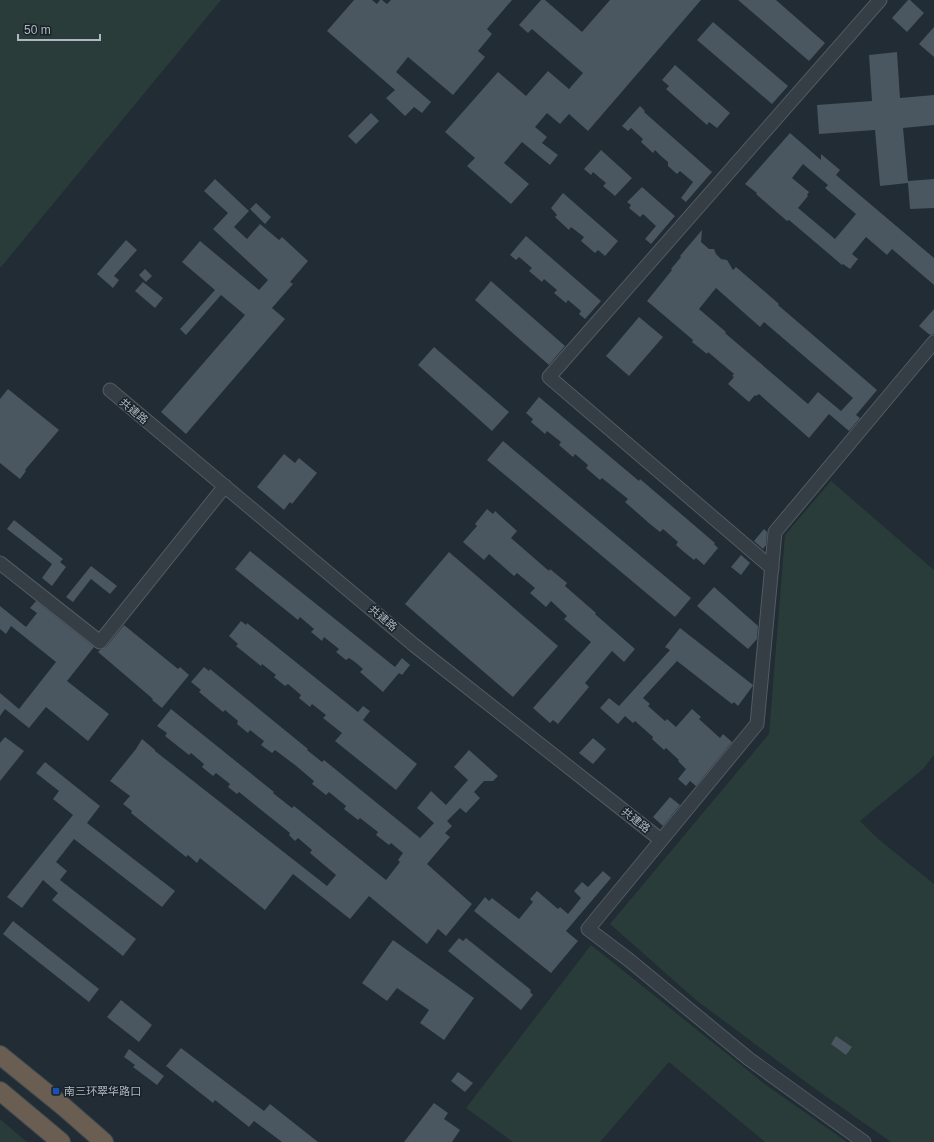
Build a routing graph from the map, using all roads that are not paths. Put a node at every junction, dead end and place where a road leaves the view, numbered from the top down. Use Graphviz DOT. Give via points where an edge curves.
graph roads {
  1 [pos="880,0"];
  2 [pos="934,342"];
  3 [pos="110,390"];
  4 [pos="226,486"];
  5 [pos="0,563"];
  6 [pos="772,568"];
  7 [pos="662,840"];
  8 [pos="0,1055"];
  9 [pos="0,1091"];
  10 [pos="61,1142"];
  11 [pos="104,1142"];
  12 [pos="864,1142"];
  1 -- 6 [label="street" via="549,377"];
  2 -- 6 [label="street" via="775,532"];
  3 -- 4 [label="street, 共建路"];
  4 -- 5 [label="street" via="100,642"];
  4 -- 7 [label="street, 共建路" via="414,644"];
  6 -- 7 [label="street" via="757,724"];
  7 -- 12 [label="street" via="588,929 749,1059"];
  8 -- 11 [label="highway"];
  9 -- 10 [label="highway"];
}
